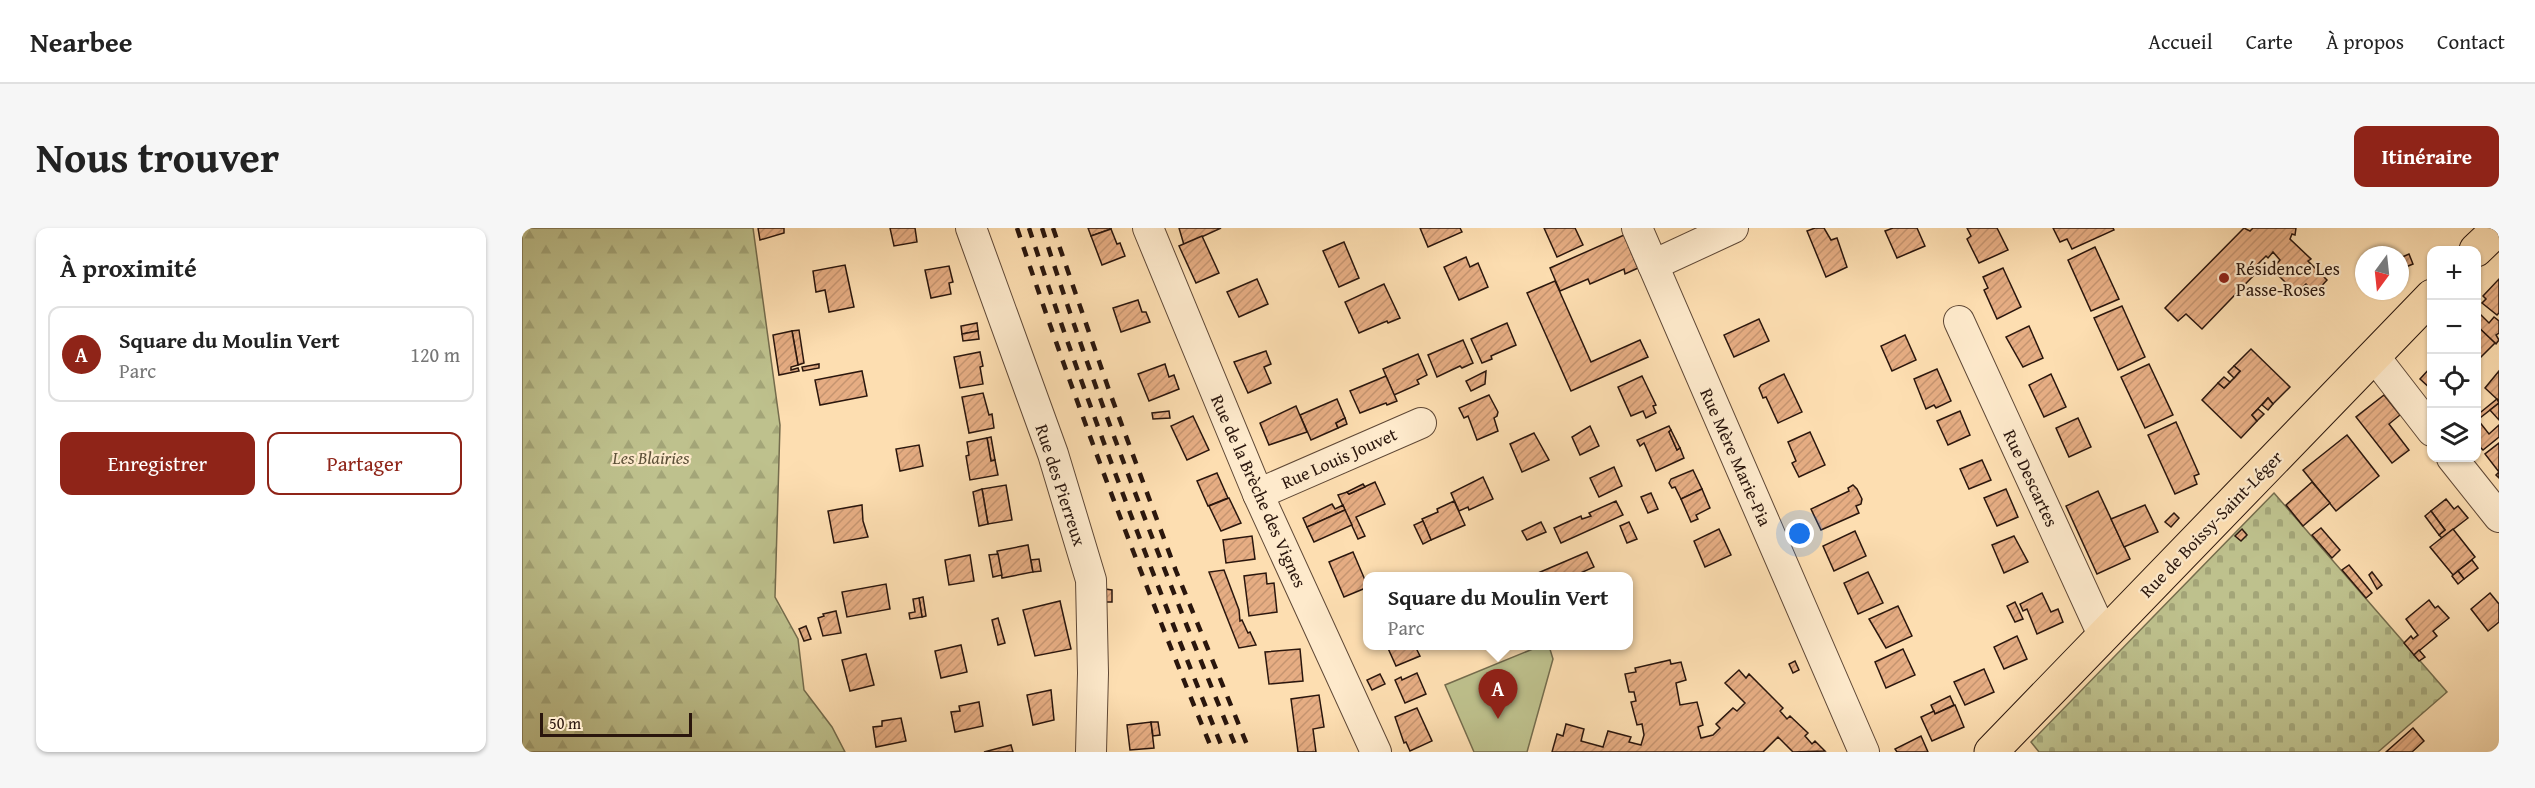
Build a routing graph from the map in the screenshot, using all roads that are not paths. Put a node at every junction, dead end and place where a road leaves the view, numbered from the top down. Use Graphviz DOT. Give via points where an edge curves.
graph roads {
  1 [pos="971,228"];
  2 [pos="1148,228"];
  3 [pos="1637,228"];
  4 [pos="1733,228"];
  5 [pos="2499,228"];
  6 [pos="2480,246"];
  7 [pos="1653,265"];
  8 [pos="2428,300"];
  9 [pos="1959,321"];
  10 [pos="2374,356"];
  11 [pos="1421,423"];
  12 [pos="2427,425"];
  13 [pos="2455,462"];
  14 [pos="1258,494"];
  15 [pos="2499,518"];
  16 [pos="2103,635"];
  17 [pos="1091,752"];
  18 [pos="1376,752"];
  19 [pos="1864,752"];
  20 [pos="1991,752"];
  1 -- 17 [label="street, Rue des Pierreux" via="1053,454 1090,580"];
  2 -- 14 [label="street, Rue de la Brèche des Vignes"];
  3 -- 7 [label="street, Rue Mère Marie-Pia"];
  4 -- 7 [label="street"];
  5 -- 6 [label="main road"];
  7 -- 19 [label="street, Rue Mère Marie-Pia"];
  8 -- 10 [label="main road, Rue de Boissy-Saint-Léger"];
  9 -- 16 [label="street, Rue Descartes"];
  10 -- 12 [label="street"];
  10 -- 16 [label="main road, Rue de Boissy-Saint-Léger"];
  11 -- 14 [label="street, Rue Louis Jouvet"];
  13 -- 15 [label="street"];
  14 -- 18 [label="street, Rue de la Brèche des Vignes"];
  16 -- 20 [label="main road, Rue de Boissy-Saint-Léger"];
}
